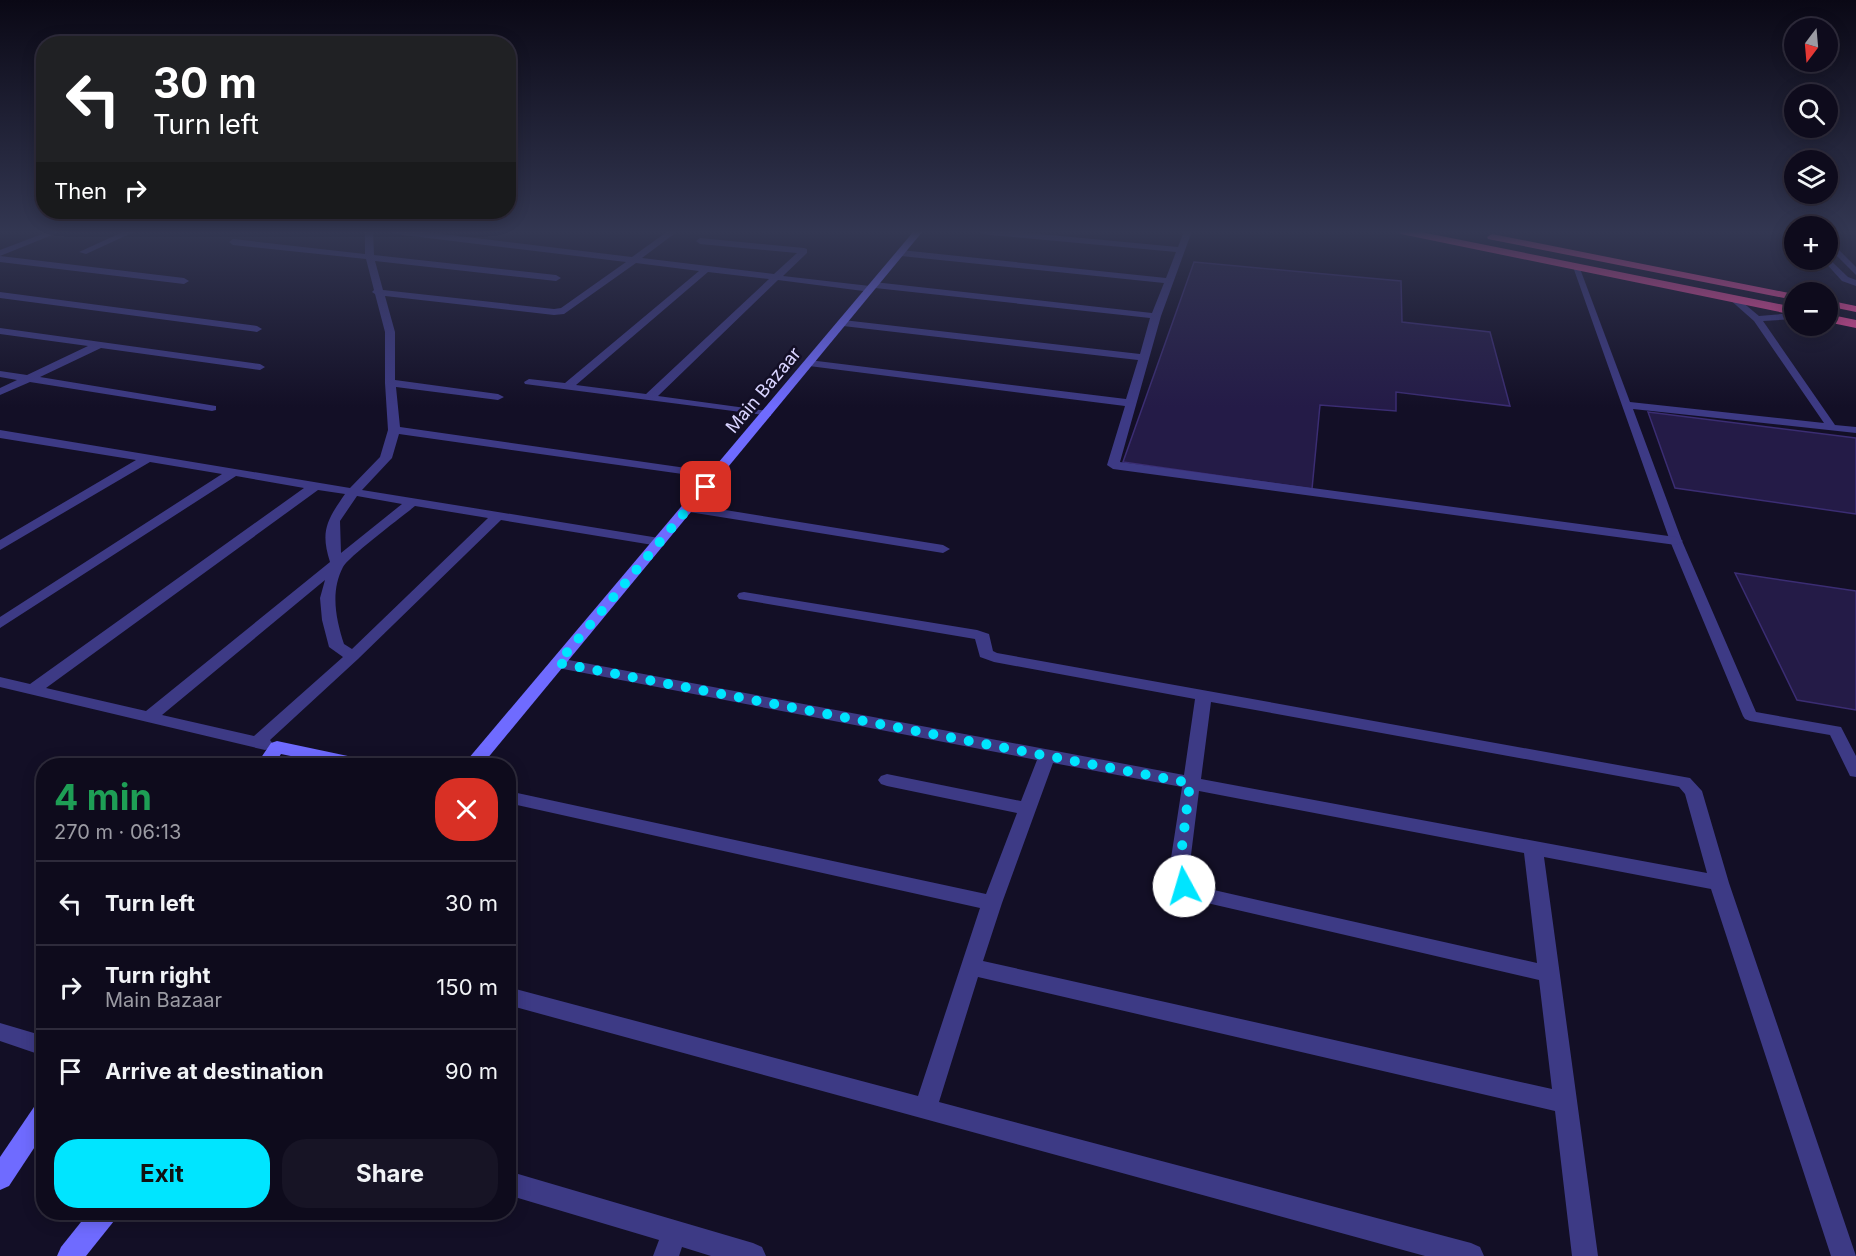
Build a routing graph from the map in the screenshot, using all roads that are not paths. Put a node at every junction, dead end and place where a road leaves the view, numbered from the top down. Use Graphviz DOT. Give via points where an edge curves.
graph roads {
  1 [pos="597,290"];
  2 [pos="682,290"];
  3 [pos="764,290"];
  4 [pos="870,290"];
  5 [pos="898,290"];
  6 [pos="1166,290"];
  7 [pos="1584,290"];
  8 [pos="1691,290"];
  9 [pos="1757,290"];
  10 [pos="377,292"];
  11 [pos="0,294"];
  12 [pos="1784,295"];
  13 [pos="1732,298"];
  14 [pos="1838,305"];
  15 [pos="1784,309"];
  16 [pos="1856,309"];
  17 [pos="1156,316"];
  18 [pos="1784,317"];
  19 [pos="1757,319"];
  20 [pos="1838,320"];
  21 [pos="843,323"];
  22 [pos="1856,324"];
  23 [pos="257,329"];
  24 [pos="0,331"];
  25 [pos="99,345"];
  26 [pos="1144,358"];
  27 [pos="809,363"];
  28 [pos="260,367"];
  29 [pos="0,374"];
  30 [pos="28,379"];
  31 [pos="530,382"];
  32 [pos="390,383"];
  33 [pos="567,387"];
  34 [pos="0,392"];
  35 [pos="498,398"];
  36 [pos="649,398"];
  37 [pos="1131,404"];
  38 [pos="1626,405"];
  39 [pos="212,408"];
  40 [pos="766,414"];
  41 [pos="1832,428"];
  42 [pos="394,430"];
  43 [pos="1856,430"];
  44 [pos="0,434"];
  45 [pos="19,438"];
  46 [pos="0,448"];
  47 [pos="148,458"];
  48 [pos="234,472"];
  49 [pos="714,476"];
  50 [pos="316,485"];
  51 [pos="354,491"];
  52 [pos="414,501"];
  53 [pos="688,508"];
  54 [pos="498,516"];
  55 [pos="1676,541"];
  56 [pos="659,543"];
  57 [pos="0,546"];
  58 [pos="943,549"];
  59 [pos="337,563"];
  60 [pos="744,596"];
  61 [pos="0,624"];
  62 [pos="352,656"];
  63 [pos="558,663"];
  64 [pos="0,682"];
  65 [pos="32,690"];
  66 [pos="1204,695"];
  67 [pos="149,717"];
  68 [pos="256,742"];
  69 [pos="277,747"];
  70 [pos="1047,756"];
  71 [pos="270,758"];
  72 [pos="329,758"];
  73 [pos="478,758"];
  74 [pos="1856,772"];
  75 [pos="887,780"];
  76 [pos="1190,783"];
  77 [pos="516,799"];
  78 [pos="1028,809"];
  79 [pos="1533,848"];
  80 [pos="1719,883"];
  81 [pos="992,903"];
  82 [pos="970,967"];
  83 [pos="1550,974"];
  84 [pos="516,998"];
  85 [pos="0,1032"];
  86 [pos="36,1043"];
  87 [pos="1567,1103"];
  88 [pos="925,1109"];
  89 [pos="36,1124"];
  90 [pos="0,1178"];
  91 [pos="516,1185"];
  92 [pos="99,1220"];
  93 [pos="675,1232"];
  94 [pos="70,1256"];
  95 [pos="666,1256"];
  96 [pos="753,1256"];
  97 [pos="1471,1256"];
  98 [pos="1585,1256"];
  99 [pos="1844,1256"];
  1 -- 10 [label="street" via="571,308 554,312"];
  2 -- 33 [label="street"];
  3 -- 36 [label="street"];
  4 -- 21 [label="street, Main Bazaar"];
  5 -- 17 [label="street"];
  6 -- 17 [label="street"];
  7 -- 38 [label="lane"];
  8 -- 13 [label="highway"];
  9 -- 12 [label="highway"];
  10 -- 32 [label="street" via="390,332"];
  11 -- 23 [label="street"];
  13 -- 15 [label="highway"];
  13 -- 19 [label="lane"];
  14 -- 16 [label="highway"];
  17 -- 26 [label="street"];
  18 -- 19 [label="lane"];
  19 -- 41 [label="lane"];
  20 -- 22 [label="highway"];
  21 -- 26 [label="street"];
  21 -- 27 [label="street, Main Bazaar"];
  24 -- 25 [label="street"];
  25 -- 28 [label="street"];
  25 -- 30 [label="street"];
  26 -- 37 [label="street"];
  27 -- 37 [label="street"];
  27 -- 40 [label="street, Main Bazaar"];
  29 -- 30 [label="street"];
  30 -- 34 [label="street"];
  30 -- 39 [label="street"];
  31 -- 33 [label="street"];
  32 -- 35 [label="street"];
  32 -- 42 [label="street"];
  33 -- 36 [label="street"];
  36 -- 40 [label="street"];
  37 -- 55 [label="street" via="1113,465"];
  38 -- 41 [label="lane"];
  38 -- 55 [label="lane"];
  40 -- 49 [label="street, Main Bazaar"];
  41 -- 43 [label="lane"];
  42 -- 49 [label="street"];
  42 -- 51 [label="street" via="386,458"];
  44 -- 45 [label="street"];
  45 -- 46 [label="street"];
  45 -- 47 [label="street"];
  47 -- 48 [label="street"];
  47 -- 57 [label="street"];
  48 -- 50 [label="street"];
  48 -- 61 [label="street"];
  49 -- 53 [label="street, Main Bazaar"];
  50 -- 51 [label="street"];
  50 -- 65 [label="street"];
  51 -- 52 [label="street"];
  51 -- 59 [label="street" via="333,521 332,547"];
  52 -- 54 [label="street"];
  52 -- 59 [label="street"];
  53 -- 56 [label="street, Main Bazaar"];
  53 -- 58 [label="street"];
  54 -- 56 [label="street"];
  54 -- 62 [label="street"];
  55 -- 74 [label="lane" via="1750,716 1836,731"];
  56 -- 63 [label="street, Main Bazaar"];
  59 -- 62 [label="street" via="327,598 329,620 337,647"];
  59 -- 67 [label="street"];
  60 -- 66 [label="street" via="977,635 984,637 985,654 994,657"];
  62 -- 68 [label="street"];
  63 -- 70 [label="street"];
  63 -- 73 [label="street, Main Bazaar"];
  64 -- 65 [label="street"];
  65 -- 67 [label="street"];
  66 -- 76 [label="street"];
  66 -- 80 [label="street" via="1684,782 1694,791"];
  67 -- 68 [label="street"];
  68 -- 69 [label="street"];
  69 -- 71 [label="street"];
  69 -- 72 [label="street"];
  70 -- 76 [label="street"];
  70 -- 78 [label="street"];
  75 -- 78 [label="street"];
  76 -- 79 [label="street"];
  76 -- 83 [label="street" via="1179,871 1184,886 1201,895"];
  77 -- 81 [label="street"];
  78 -- 81 [label="street"];
  79 -- 80 [label="street"];
  79 -- 83 [label="street"];
  80 -- 99 [label="street"];
  81 -- 82 [label="street"];
  82 -- 87 [label="street"];
  82 -- 88 [label="street"];
  83 -- 87 [label="street"];
  84 -- 88 [label="street"];
  85 -- 86 [label="street"];
  87 -- 98 [label="street"];
  88 -- 97 [label="street"];
  89 -- 90 [label="street"];
  91 -- 93 [label="street"];
  92 -- 94 [label="street"];
  93 -- 95 [label="street"];
  93 -- 96 [label="street"];
}
